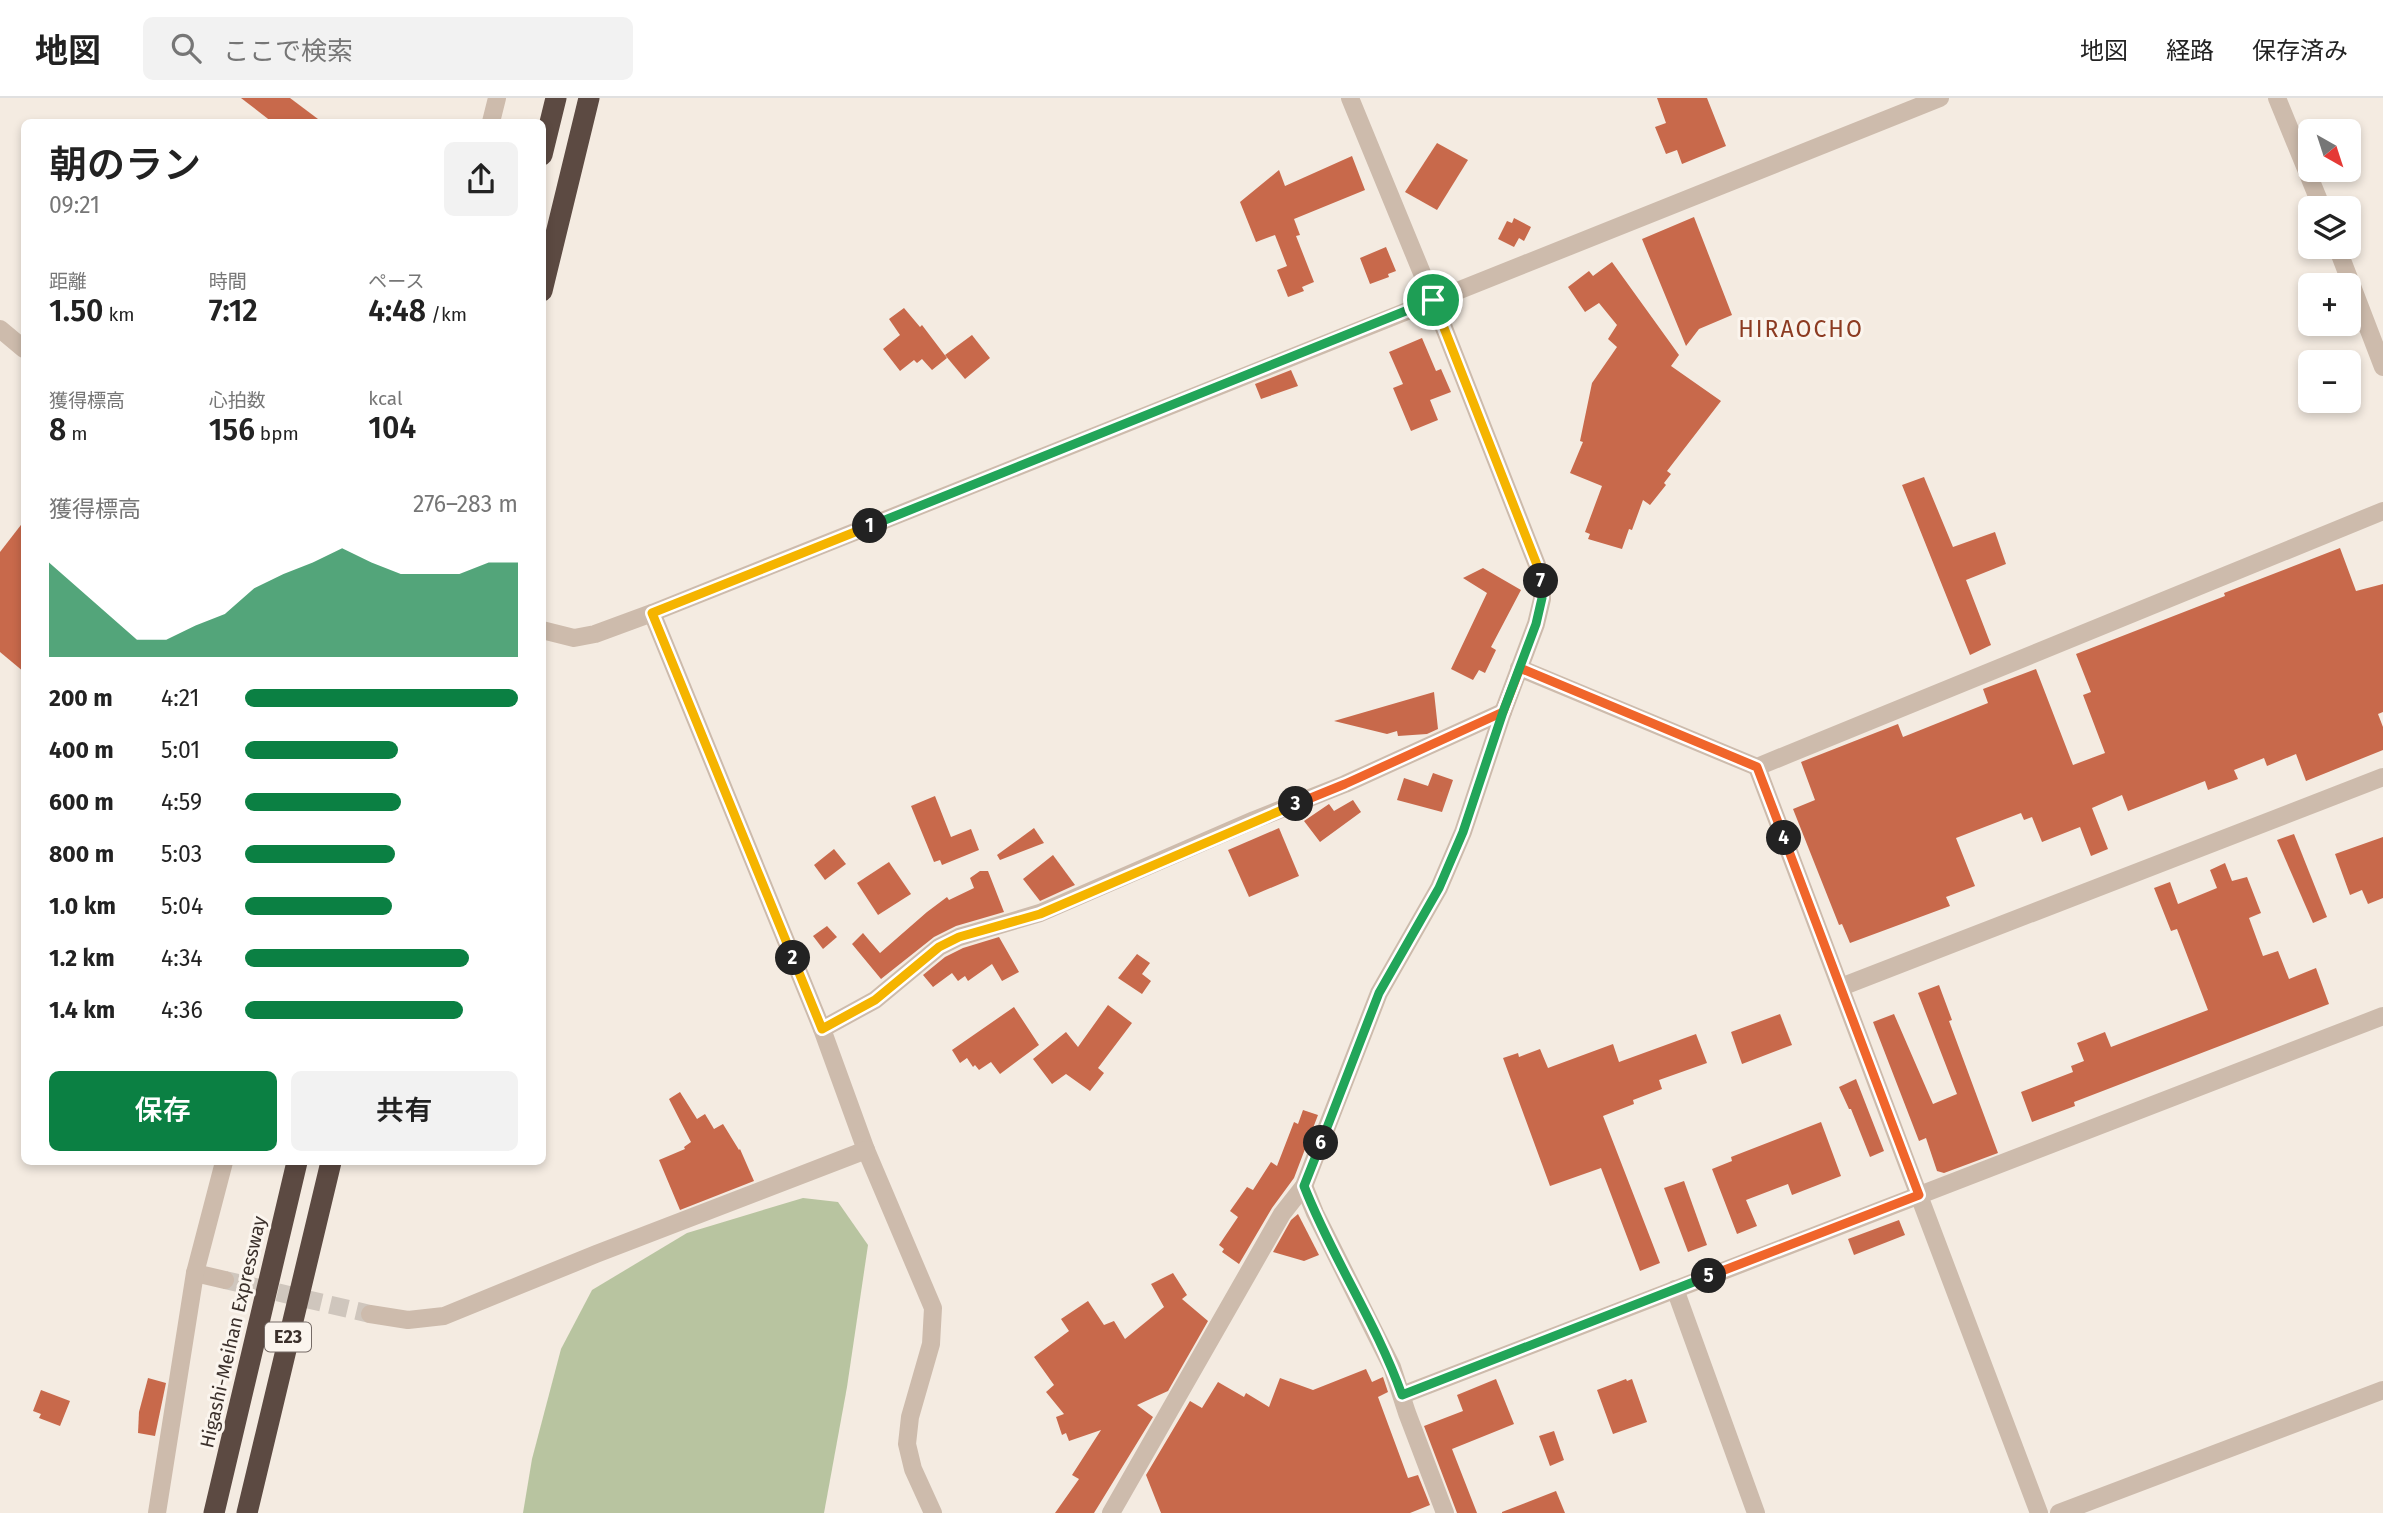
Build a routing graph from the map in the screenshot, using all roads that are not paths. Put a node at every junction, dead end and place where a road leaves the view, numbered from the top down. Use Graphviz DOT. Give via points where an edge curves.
graph roads {
  1 [pos="497,98"];
  2 [pos="556,98"];
  3 [pos="589,98"];
  4 [pos="1350,98"];
  5 [pos="1940,98"];
  6 [pos="2277,98"];
  7 [pos="492,119"];
  8 [pos="546,139"];
  9 [pos="2317,196"];
  10 [pos="2342,259"];
  11 [pos="546,275"];
  12 [pos="1433,300"];
  13 [pos="0,329"];
  14 [pos="21,346"];
  15 [pos="2383,367"];
  16 [pos="2383,511"];
  17 [pos="652,613"];
  18 [pos="546,631"];
  19 [pos="1520,668"];
  20 [pos="1503,712"];
  21 [pos="1757,767"];
  22 [pos="2383,777"];
  23 [pos="1841,987"];
  24 [pos="2383,1016"];
  25 [pos="822,1029"];
  26 [pos="866,1150"];
  27 [pos="223,1165"];
  28 [pos="296,1165"];
  29 [pos="330,1165"];
  30 [pos="1304,1186"];
  31 [pos="1919,1195"];
  32 [pos="195,1273"];
  33 [pos="225,1280"];
  34 [pos="1675,1289"];
  35 [pos="370,1314"];
  36 [pos="2383,1390"];
  37 [pos="1402,1395"];
  38 [pos="157,1513"];
  39 [pos="214,1513"];
  40 [pos="247,1513"];
  41 [pos="933,1513"];
  42 [pos="1111,1513"];
  43 [pos="1445,1513"];
  44 [pos="1756,1513"];
  45 [pos="2039,1513"];
  46 [pos="2059,1513"];
  1 -- 7 [label="street"];
  2 -- 8 [label="highway"];
  3 -- 11 [label="highway"];
  4 -- 12 [label="street"];
  5 -- 12 [label="street"];
  6 -- 9 [label="street"];
  10 -- 15 [label="street"];
  12 -- 17 [label="street"];
  12 -- 19 [label="street" via="1541,575 1542,598"];
  13 -- 14 [label="street"];
  16 -- 21 [label="street"];
  17 -- 18 [label="street" via="574,638"];
  17 -- 25 [label="street"];
  19 -- 20 [label="street"];
  19 -- 21 [label="street"];
  20 -- 25 [label="street" via="1040,914 959,937 939,947 875,1000"];
  20 -- 30 [label="street" via="1463,832 1439,888 1379,993"];
  21 -- 23 [label="street"];
  22 -- 23 [label="street"];
  23 -- 31 [label="street"];
  24 -- 31 [label="street"];
  25 -- 26 [label="street"];
  26 -- 35 [label="street" via="444,1316 408,1320"];
  26 -- 41 [label="street" via="933,1308 931,1344 907,1444 912,1469"];
  27 -- 32 [label="street"];
  28 -- 39 [label="highway, Higashi-Meihan Expressway / E23"];
  29 -- 40 [label="highway, E23"];
  30 -- 37 [label="street"];
  30 -- 42 [label="street" via="1282,1214"];
  31 -- 34 [label="street"];
  31 -- 45 [label="street"];
  32 -- 33 [label="street"];
  32 -- 38 [label="street"];
  34 -- 37 [label="street"];
  34 -- 44 [label="street"];
  36 -- 46 [label="street"];
  37 -- 43 [label="street"];
}
